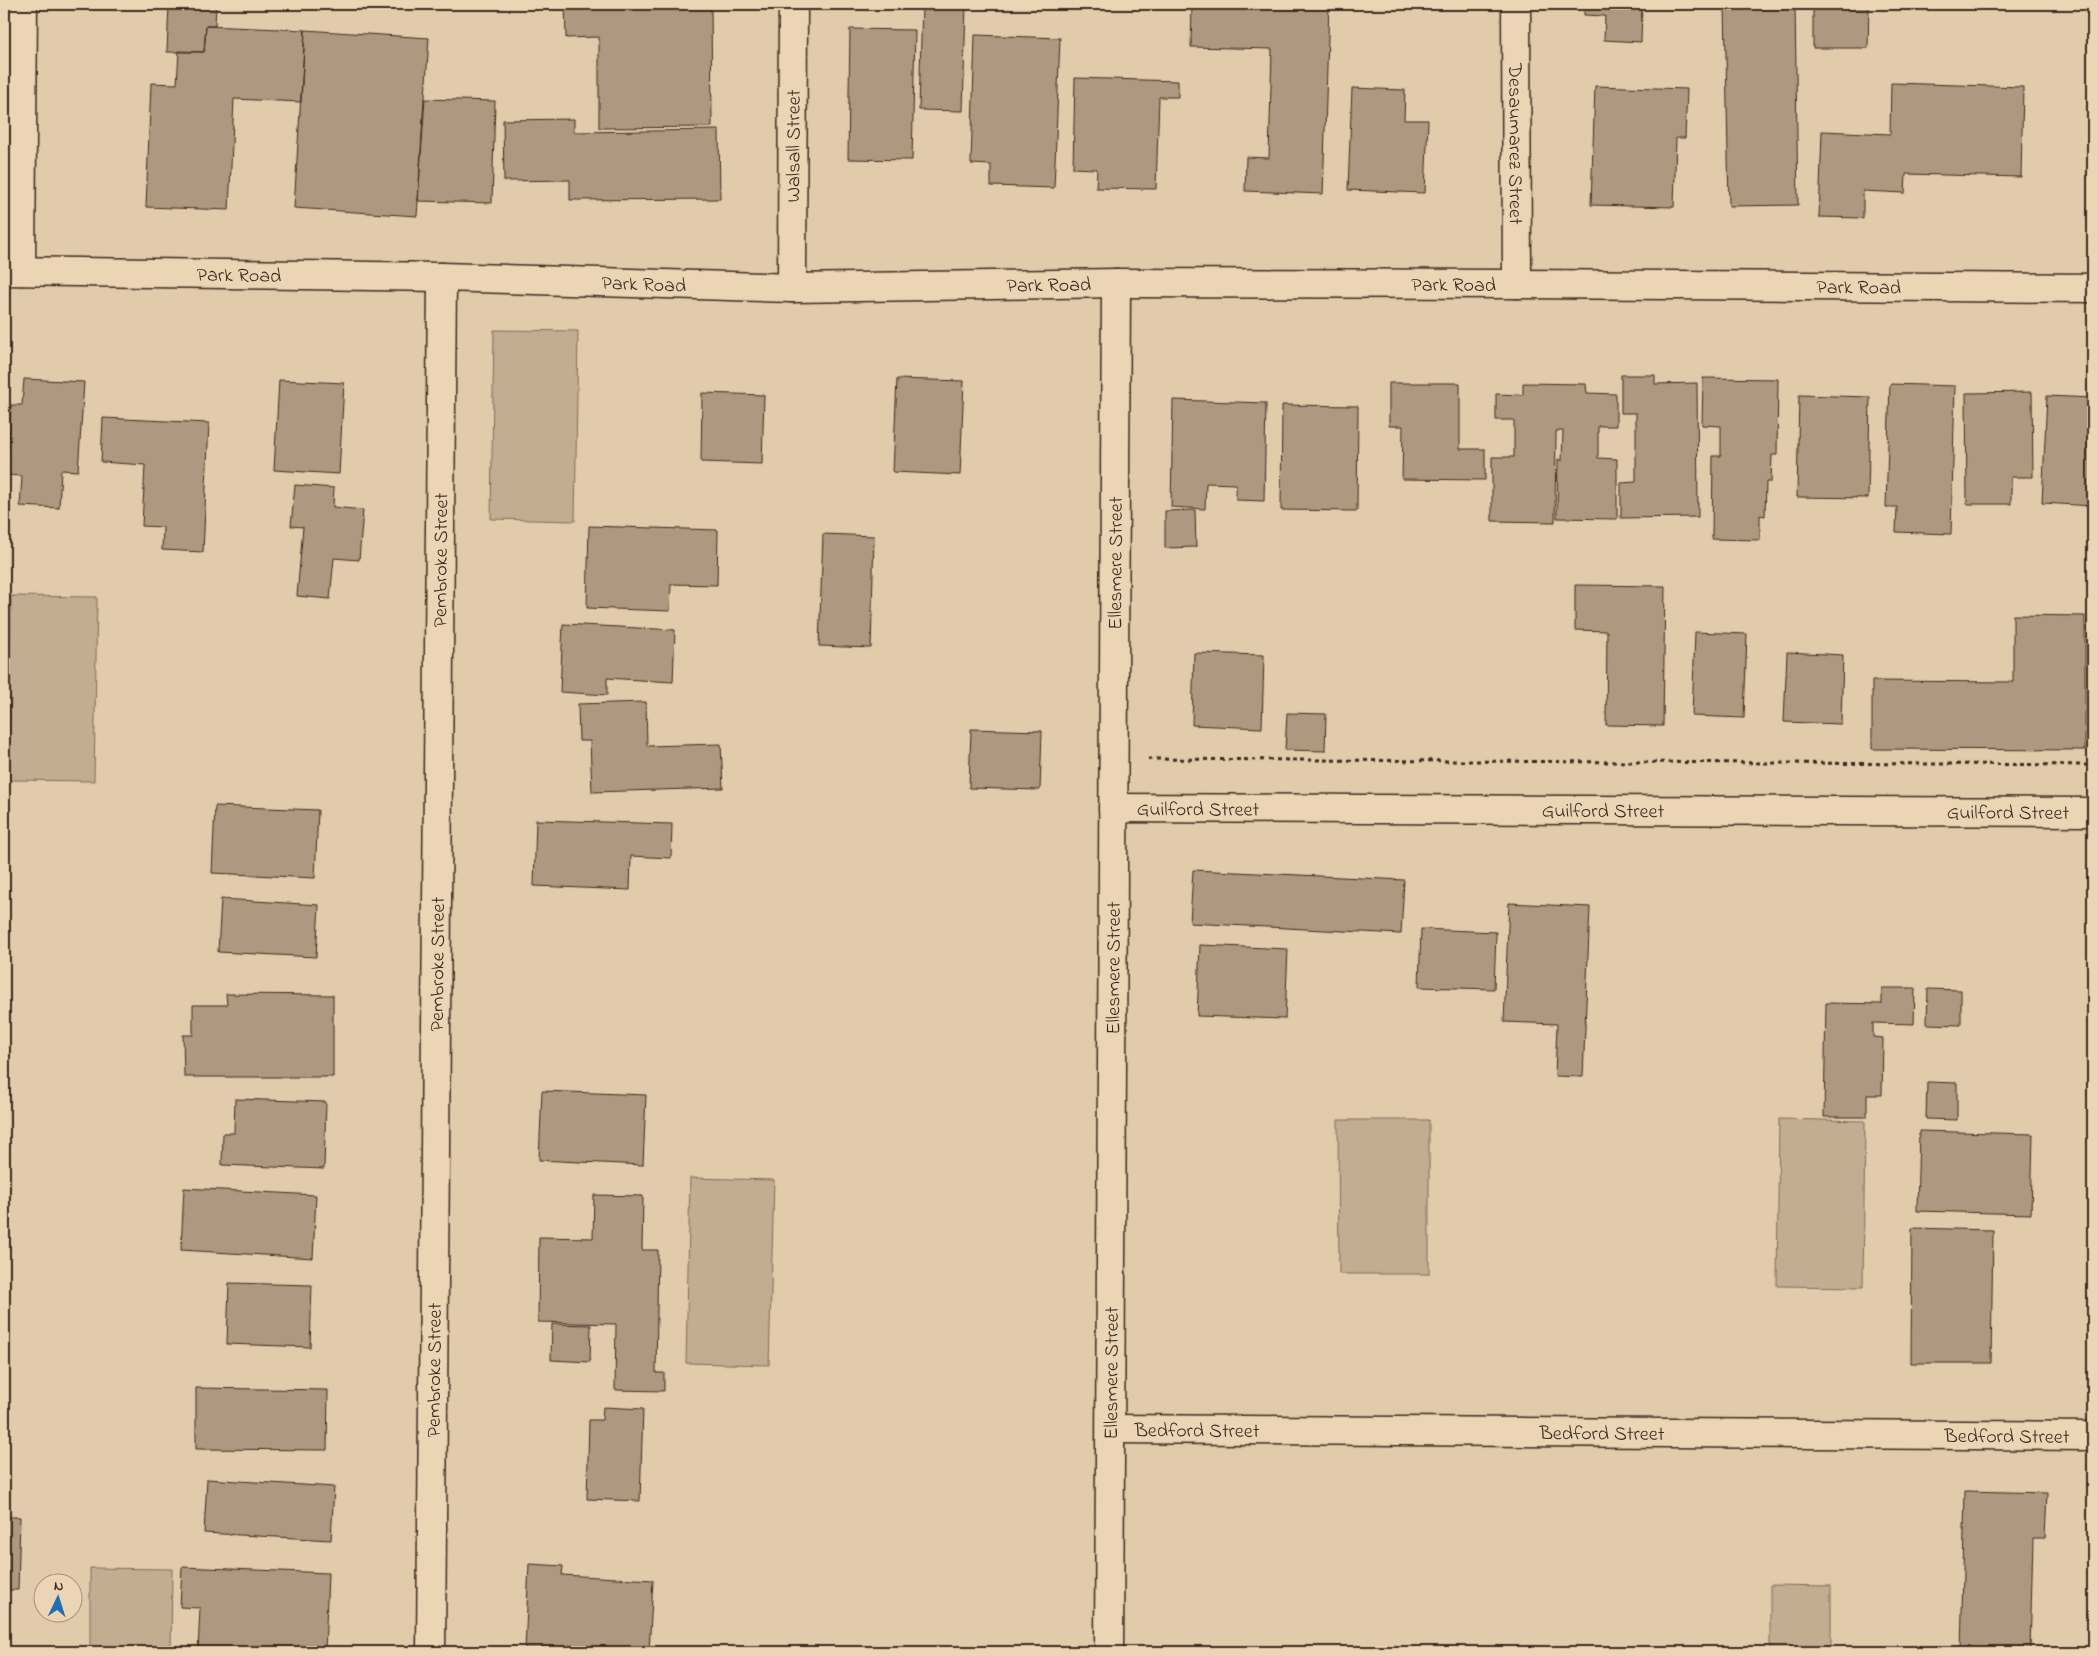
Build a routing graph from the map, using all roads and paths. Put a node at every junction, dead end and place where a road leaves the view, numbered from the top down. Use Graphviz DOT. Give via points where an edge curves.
graph roads {
  1 [pos="23,4"];
  2 [pos="793,4"];
  3 [pos="1516,4"];
  4 [pos="12,271"];
  5 [pos="442,277"];
  6 [pos="1116,284"];
  7 [pos="1517,284"];
  8 [pos="792,288"];
  9 [pos="2093,288"];
  10 [pos="1148,759"];
  11 [pos="2093,765"];
  12 [pos="1113,808"];
  13 [pos="2093,812"];
  14 [pos="1111,1429"];
  15 [pos="2093,1436"];
  16 [pos="431,1652"];
  17 [pos="1109,1652"];
  1 -- 4 [label="street"];
  2 -- 8 [label="street, Walsall Street"];
  3 -- 7 [label="street, Desaumarez Street"];
  4 -- 5 [label="street, Park Road"];
  5 -- 8 [label="street, Park Road"];
  5 -- 16 [label="street, Pembroke Street"];
  6 -- 7 [label="street, Park Road"];
  6 -- 8 [label="street, Park Road"];
  6 -- 12 [label="street, Ellesmere Street"];
  7 -- 9 [label="street, Park Road"];
  10 -- 11 [label="path"];
  12 -- 13 [label="street, Guilford Street"];
  12 -- 14 [label="street, Ellesmere Street"];
  14 -- 15 [label="street, Bedford Street"];
  14 -- 17 [label="street, Ellesmere Street"];
}
